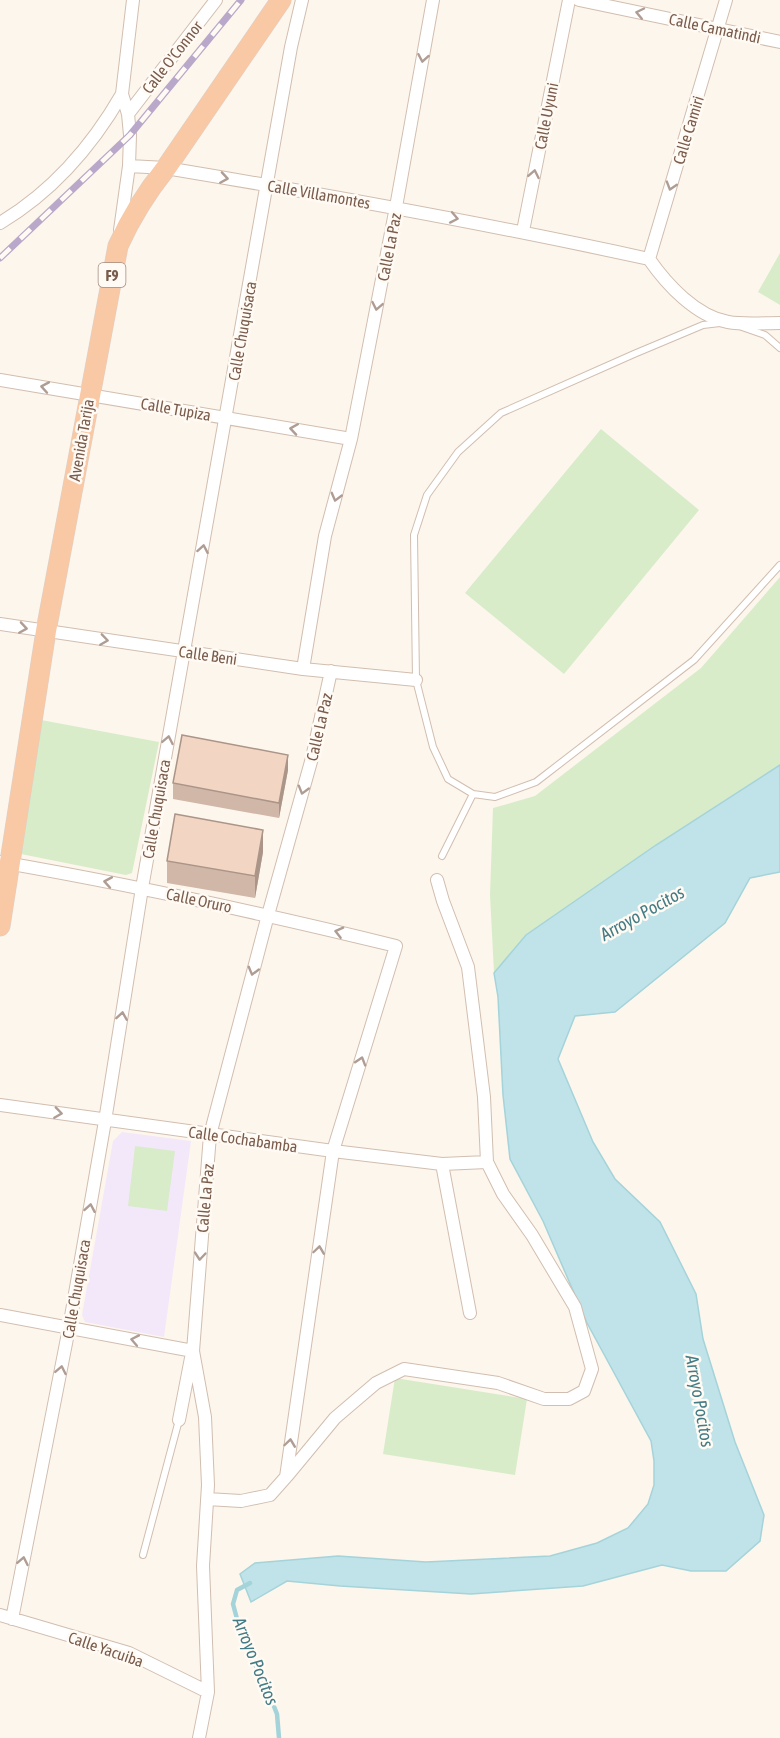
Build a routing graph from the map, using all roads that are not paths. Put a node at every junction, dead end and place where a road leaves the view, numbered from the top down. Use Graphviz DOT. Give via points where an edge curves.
graph roads {
  1 [pos="133,0"];
  2 [pos="216,0"];
  3 [pos="281,0"];
  4 [pos="302,0"];
  5 [pos="433,0"];
  6 [pos="568,0"];
  7 [pos="579,0"];
  8 [pos="726,0"];
  9 [pos="718,29"];
  10 [pos="780,42"];
  11 [pos="122,94"];
  12 [pos="128,114"];
  13 [pos="129,166"];
  14 [pos="166,168"];
  15 [pos="268,185"];
  16 [pos="396,207"];
  17 [pos="0,224"];
  18 [pos="523,231"];
  19 [pos="118,246"];
  20 [pos="649,259"];
  21 [pos="728,322"];
  22 [pos="780,323"];
  23 [pos="780,348"];
  24 [pos="0,380"];
  25 [pos="90,395"];
  26 [pos="227,418"];
  27 [pos="351,439"];
  28 [pos="780,565"];
  29 [pos="0,624"];
  30 [pos="46,632"];
  31 [pos="185,652"];
  32 [pos="303,669"];
  33 [pos="331,672"];
  34 [pos="416,680"];
  35 [pos="473,794"];
  36 [pos="442,855"];
  37 [pos="5,863"];
  38 [pos="437,880"];
  39 [pos="142,888"];
  40 [pos="268,915"];
  41 [pos="0,926"];
  42 [pos="0,1105"];
  43 [pos="105,1120"];
  44 [pos="210,1135"];
  45 [pos="333,1151"];
  46 [pos="487,1162"];
  47 [pos="442,1164"];
  48 [pos="470,1313"];
  49 [pos="0,1315"];
  50 [pos="69,1328"];
  51 [pos="193,1351"];
  52 [pos="179,1420"];
  53 [pos="286,1477"];
  54 [pos="207,1499"];
  55 [pos="143,1555"];
  56 [pos="6,1617"];
  57 [pos="207,1692"];
  58 [pos="199,1738"];
  1 -- 11 [label="street"];
  2 -- 12 [label="street, Calle O'Connor"];
  3 -- 14 [label="highway, Avenida Tarija / F9"];
  4 -- 15 [label="street, Calle Chuquisaca"];
  5 -- 16 [label="street, Calle La Paz, one-way"];
  18 -- 6 [label="street, Calle Uyuni, one-way"];
  9 -- 7 [label="street, Calle Camatindi, one-way"];
  8 -- 9 [label="street, Calle Camiri"];
  9 -- 10 [label="street, Calle Camatindi"];
  9 -- 20 [label="street, Calle Camiri, one-way"];
  11 -- 12 [label="street"];
  11 -- 17 [label="street" via="108,119 58,179"];
  12 -- 13 [label="street"];
  13 -- 14 [label="street, Calle Villamontes"];
  13 -- 19 [label="street"];
  14 -- 15 [label="street, Calle Villamontes, one-way"];
  14 -- 19 [label="highway, Avenida Tarija / F9" via="146,192"];
  15 -- 16 [label="street, Calle Villamontes"];
  15 -- 26 [label="street, Calle Chuquisaca"];
  16 -- 18 [label="street, Calle Villamontes, one-way"];
  16 -- 27 [label="street, Calle La Paz, one-way"];
  18 -- 20 [label="street, Calle Villamontes"];
  19 -- 25 [label="highway, Avenida Tarija / F9"];
  20 -- 21 [label="street" via="681,297"];
  21 -- 22 [label="street"];
  21 -- 23 [label="lane" via="765,335"];
  21 -- 34 [label="lane" via="703,325 501,414 458,452 427,495 414,535"];
  25 -- 24 [label="street, Calle Tupiza, one-way"];
  25 -- 26 [label="street, Calle Tupiza"];
  25 -- 30 [label="highway, Avenida Tarija / F9"];
  27 -- 26 [label="street, Calle Tupiza, one-way"];
  31 -- 26 [label="street, Calle Chuquisaca, one-way"];
  27 -- 32 [label="street, Calle La Paz, one-way" via="325,536"];
  28 -- 35 [label="lane" via="694,660 536,782 495,797"];
  29 -- 30 [label="street, Calle Beni, one-way"];
  30 -- 31 [label="street, Calle Beni, one-way"];
  30 -- 37 [label="highway, Avenida Tarija / F9"];
  31 -- 32 [label="street, Calle Beni"];
  39 -- 31 [label="street, Calle Chuquisaca, one-way"];
  32 -- 33 [label="street, Calle Beni"];
  33 -- 34 [label="street, Calle Beni"];
  33 -- 40 [label="street, Calle La Paz, one-way" via="312,758"];
  34 -- 35 [label="lane" via="433,747 448,779"];
  35 -- 36 [label="lane"];
  39 -- 37 [label="street, Calle Oruro, one-way"];
  37 -- 41 [label="highway, Avenida Tarija / F9"];
  38 -- 46 [label="street" via="468,967 484,1097"];
  39 -- 40 [label="street, Calle Oruro"];
  43 -- 39 [label="street, Calle Chuquisaca, one-way"];
  40 -- 44 [label="street, Calle La Paz, one-way"];
  45 -- 40 [label="street, Calle Oruro, one-way" via="396,946"];
  42 -- 43 [label="street, Calle Cochabamba, one-way"];
  43 -- 44 [label="street, Calle Cochabamba"];
  50 -- 43 [label="street, Calle Chuquisaca, one-way"];
  44 -- 45 [label="street, Calle Cochabamba"];
  44 -- 51 [label="street, Calle La Paz, one-way"];
  45 -- 47 [label="street, Calle Cochabamba"];
  53 -- 45 [label="street, one-way"];
  46 -- 47 [label="street, Calle Cochabamba"];
  46 -- 53 [label="street" via="575,1307 592,1369 584,1391 568,1399 544,1399 498,1383 404,1369 376,1383 335,1418"];
  47 -- 48 [label="street"];
  49 -- 50 [label="street"];
  51 -- 50 [label="street, one-way"];
  56 -- 50 [label="street, Calle Chuquisaca, one-way"];
  51 -- 52 [label="street"];
  51 -- 54 [label="street, Calle La Paz" via="205,1417"];
  52 -- 55 [label="lane"];
  53 -- 54 [label="street" via="270,1495 241,1501"];
  54 -- 57 [label="street, Calle La Paz" via="203,1566"];
  56 -- 57 [label="street, Calle Yacuiba" via="129,1653"];
  57 -- 58 [label="street, Calle La Paz"];
}
